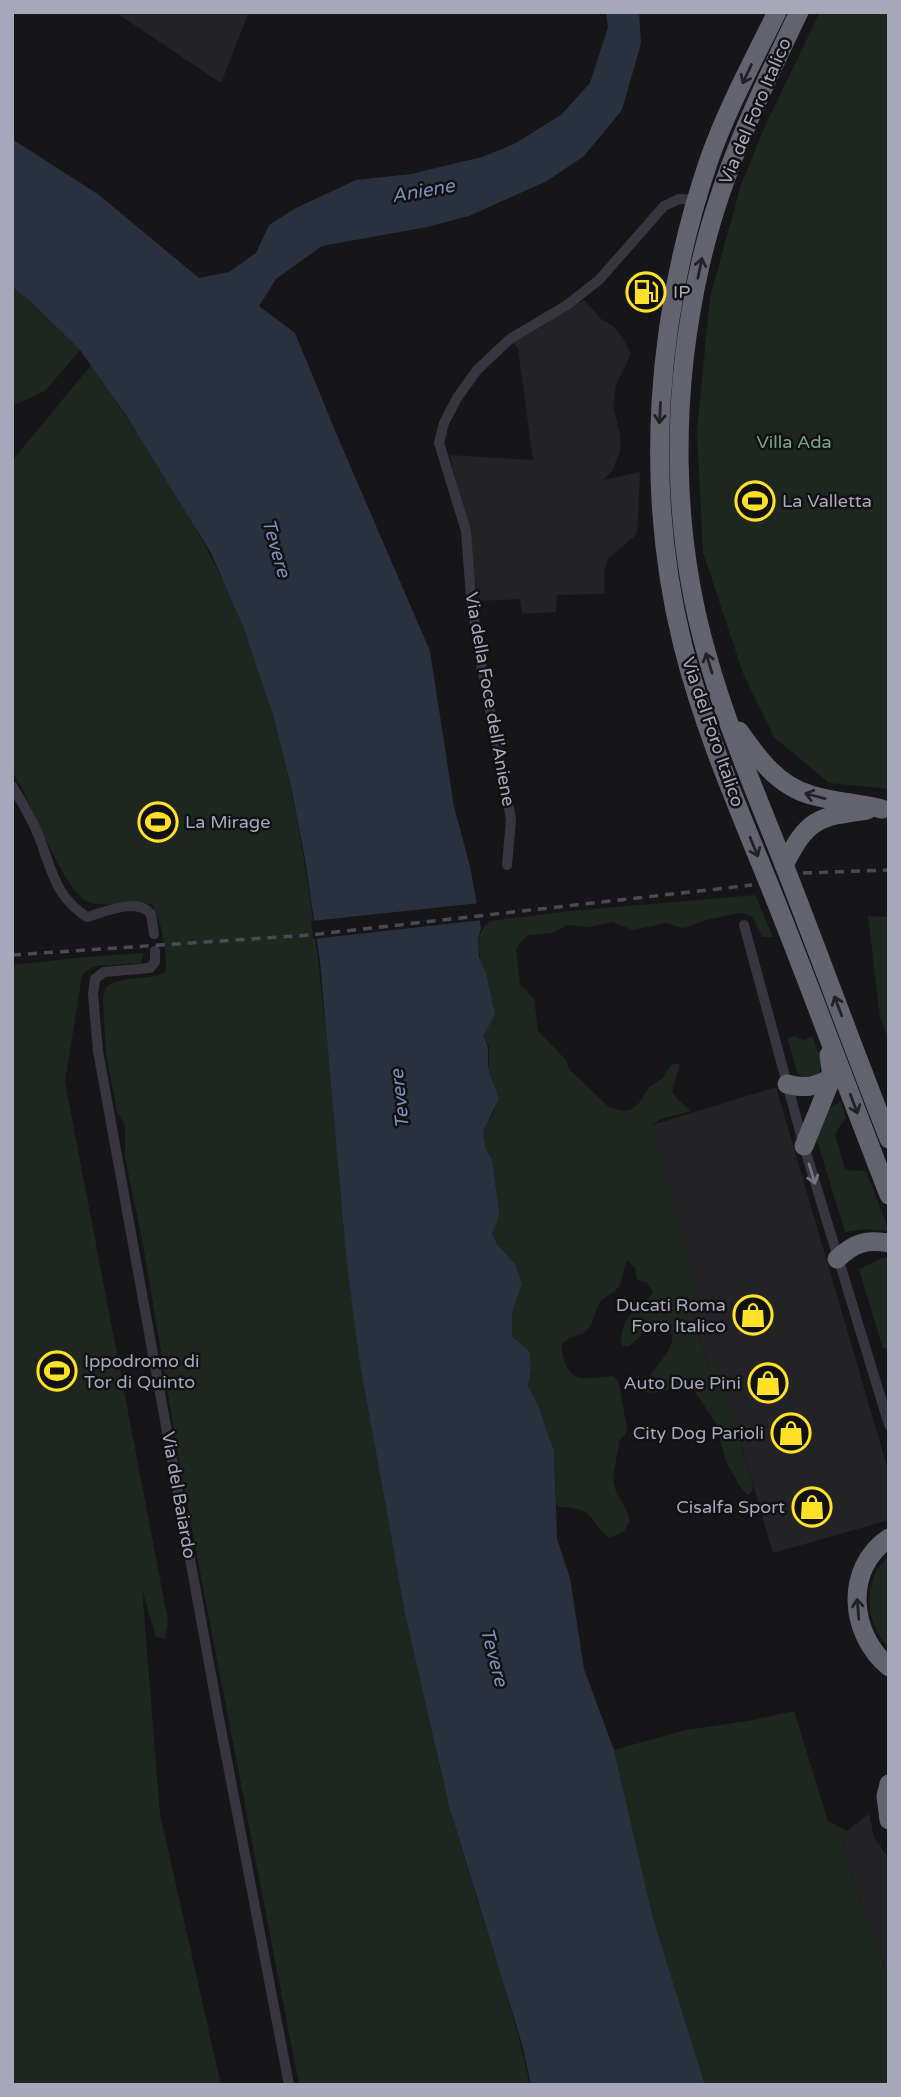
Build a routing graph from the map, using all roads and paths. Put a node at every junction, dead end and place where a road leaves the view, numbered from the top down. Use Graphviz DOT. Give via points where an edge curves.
graph roads {
  1 [pos="777,12"];
  2 [pos="799,12"];
  3 [pos="697,200"];
  4 [pos="724,709"];
  5 [pos="12,786"];
  6 [pos="507,864"];
  7 [pos="784,865"];
  8 [pos="744,925"];
  9 [pos="154,934"];
  10 [pos="155,951"];
  11 [pos="819,1011"];
  12 [pos="832,1077"];
  13 [pos="787,1084"];
  14 [pos="889,1139"];
  15 [pos="804,1146"];
  16 [pos="889,1195"];
  17 [pos="889,1243"];
  18 [pos="837,1259"];
  19 [pos="889,1425"];
  20 [pos="889,1538"];
  21 [pos="889,1667"];
  22 [pos="889,1784"];
  23 [pos="889,1820"];
  24 [pos="289,2085"];
  1 -- 3 [label="highway, Via del Foro Italico, one-way" via="723,125"];
  4 -- 2 [label="highway, Via del Foro Italico, one-way" via="697,615 684,536 679,448 685,359 699,269 728,170"];
  3 -- 6 [label="street, Via della Foce dell'Aniene" via="678,199 668,204 599,279 567,305 510,339 477,370 444,423 439,443 466,531 480,658 511,819"];
  3 -- 11 [label="highway, Via del Foro Italico, one-way" via="680,265 662,384 659,460 666,559 683,646 702,709"];
  4 -- 7 [label="highway, Via del Foro Italico"];
  7 -- 4 [label="highway, one-way" via="798,837 812,824 834,815 882,808 816,797 792,787 762,762"];
  5 -- 9 [label="street" via="36,830 60,893 71,907 87,917 144,908 151,914"];
  14 -- 7 [label="highway, Via del Foro Italico, one-way"];
  8 -- 13 [label="street"];
  10 -- 24 [label="street, Via del Baiardo" via="150,968 104,972 95,979 98,1051"];
  11 -- 12 [label="highway"];
  11 -- 16 [label="highway, Via del Foro Italico, one-way"];
  12 -- 13 [label="highway" via="805,1088"];
  12 -- 15 [label="highway"];
  13 -- 15 [label="street"];
  15 -- 18 [label="street, one-way"];
  17 -- 18 [label="highway" via="854,1245"];
  18 -- 19 [label="street"];
  21 -- 20 [label="highway, one-way" via="866,1641 857,1595 866,1562"];
  22 -- 23 [label="highway"];
}
